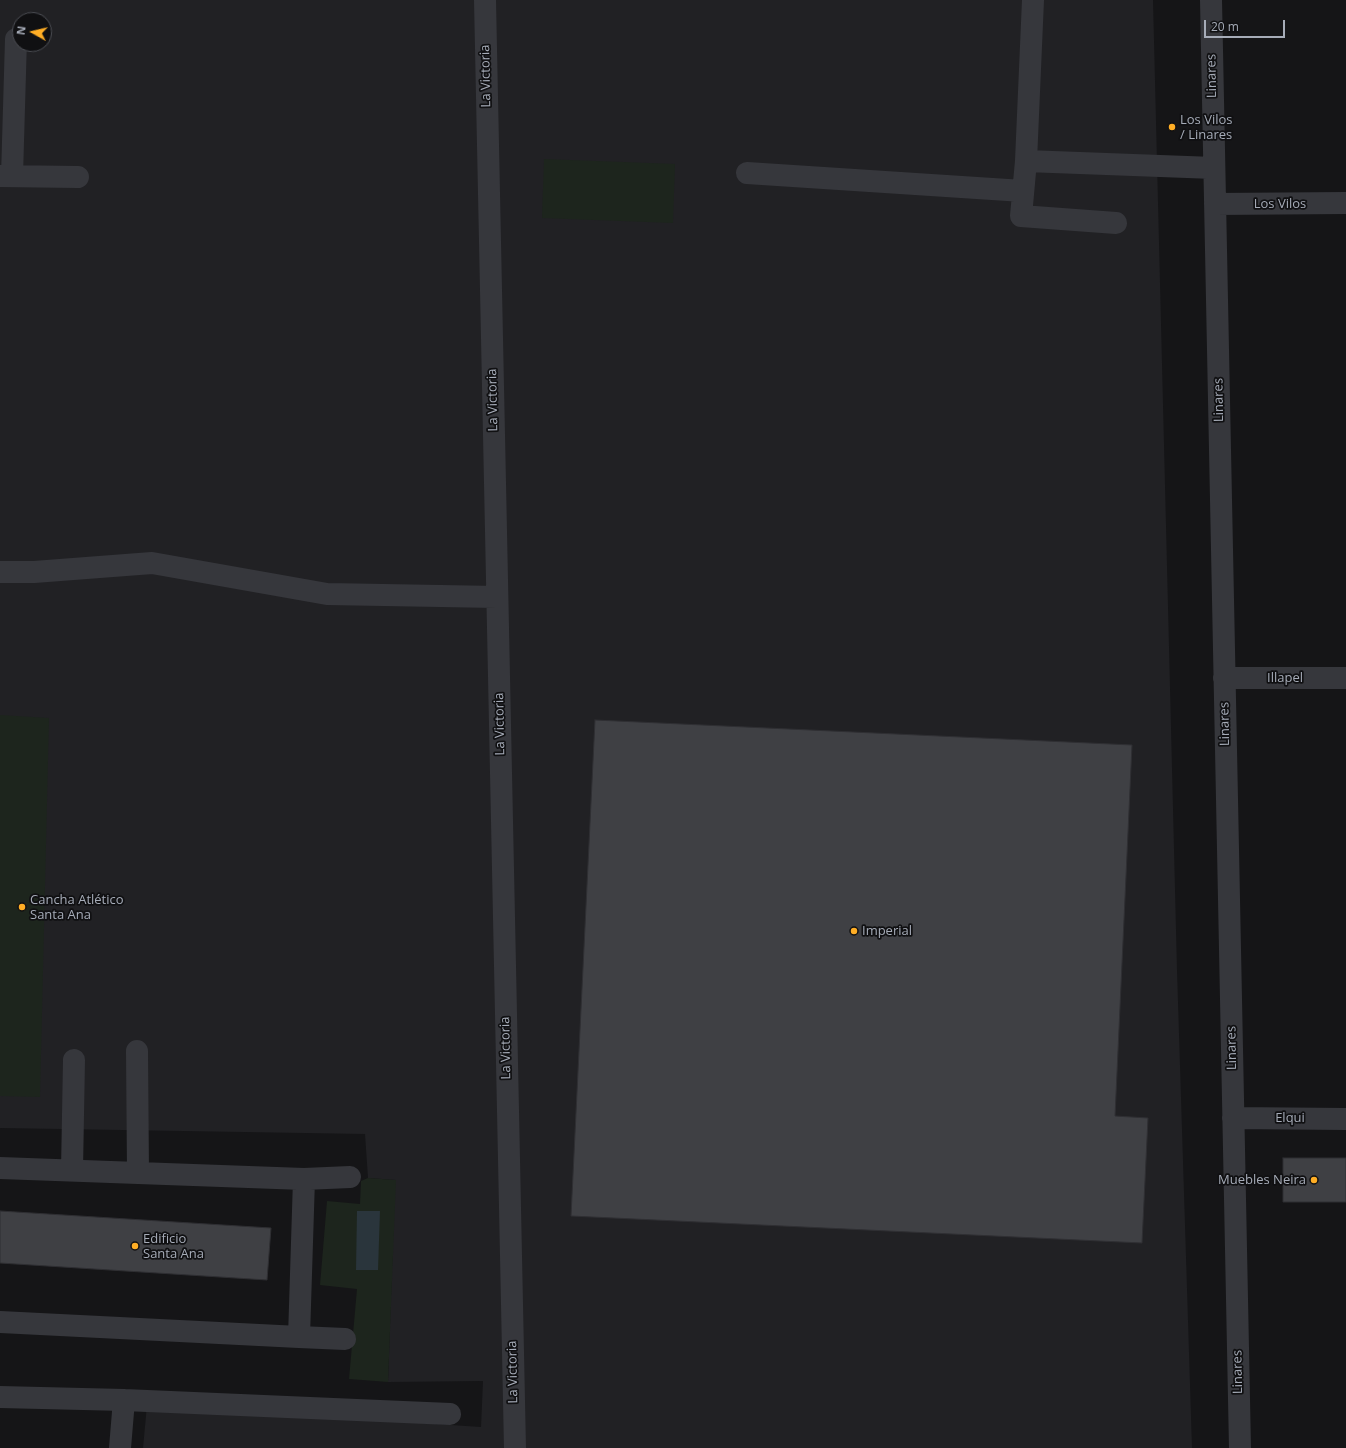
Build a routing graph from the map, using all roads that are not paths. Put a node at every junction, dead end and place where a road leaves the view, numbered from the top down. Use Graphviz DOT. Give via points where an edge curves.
graph roads {
  1 [pos="485,0"];
  2 [pos="1033,0"];
  3 [pos="1211,0"];
  4 [pos="15,52"];
  5 [pos="1026,160"];
  6 [pos="1214,168"];
  7 [pos="747,173"];
  8 [pos="6,176"];
  9 [pos="78,177"];
  10 [pos="1023,191"];
  11 [pos="1346,203"];
  12 [pos="1215,204"];
  13 [pos="1116,223"];
  14 [pos="0,572"];
  15 [pos="497,597"];
  16 [pos="1224,678"];
  17 [pos="1346,678"];
  18 [pos="137,1051"];
  19 [pos="74,1060"];
  20 [pos="1233,1118"];
  21 [pos="1346,1119"];
  22 [pos="0,1168"];
  23 [pos="72,1170"];
  24 [pos="138,1173"];
  25 [pos="350,1177"];
  26 [pos="304,1178"];
  27 [pos="0,1322"];
  28 [pos="299,1337"];
  29 [pos="345,1339"];
  30 [pos="0,1397"];
  31 [pos="124,1400"];
  32 [pos="450,1414"];
  33 [pos="120,1448"];
  34 [pos="515,1448"];
  35 [pos="1240,1448"];
  1 -- 15 [label="street, La Victoria"];
  2 -- 5 [label="street"];
  3 -- 6 [label="street, Linares"];
  4 -- 8 [label="street"];
  5 -- 6 [label="street"];
  5 -- 10 [label="street"];
  6 -- 12 [label="street, Linares"];
  7 -- 10 [label="street"];
  8 -- 9 [label="street"];
  10 -- 13 [label="street" via="1021,216"];
  11 -- 12 [label="street, Los Vilos"];
  12 -- 16 [label="street, Linares"];
  14 -- 15 [label="street" via="34,572 152,563 327,594"];
  15 -- 34 [label="street, La Victoria"];
  16 -- 17 [label="street, Illapel"];
  16 -- 20 [label="street, Linares"];
  18 -- 24 [label="street"];
  19 -- 23 [label="street"];
  20 -- 21 [label="street, Elqui"];
  20 -- 35 [label="street, Linares"];
  22 -- 23 [label="street"];
  23 -- 24 [label="street"];
  24 -- 26 [label="street"];
  25 -- 26 [label="street"];
  26 -- 28 [label="street"];
  27 -- 28 [label="street"];
  28 -- 29 [label="street"];
  30 -- 31 [label="street"];
  31 -- 32 [label="street"];
  31 -- 33 [label="street"];
}
